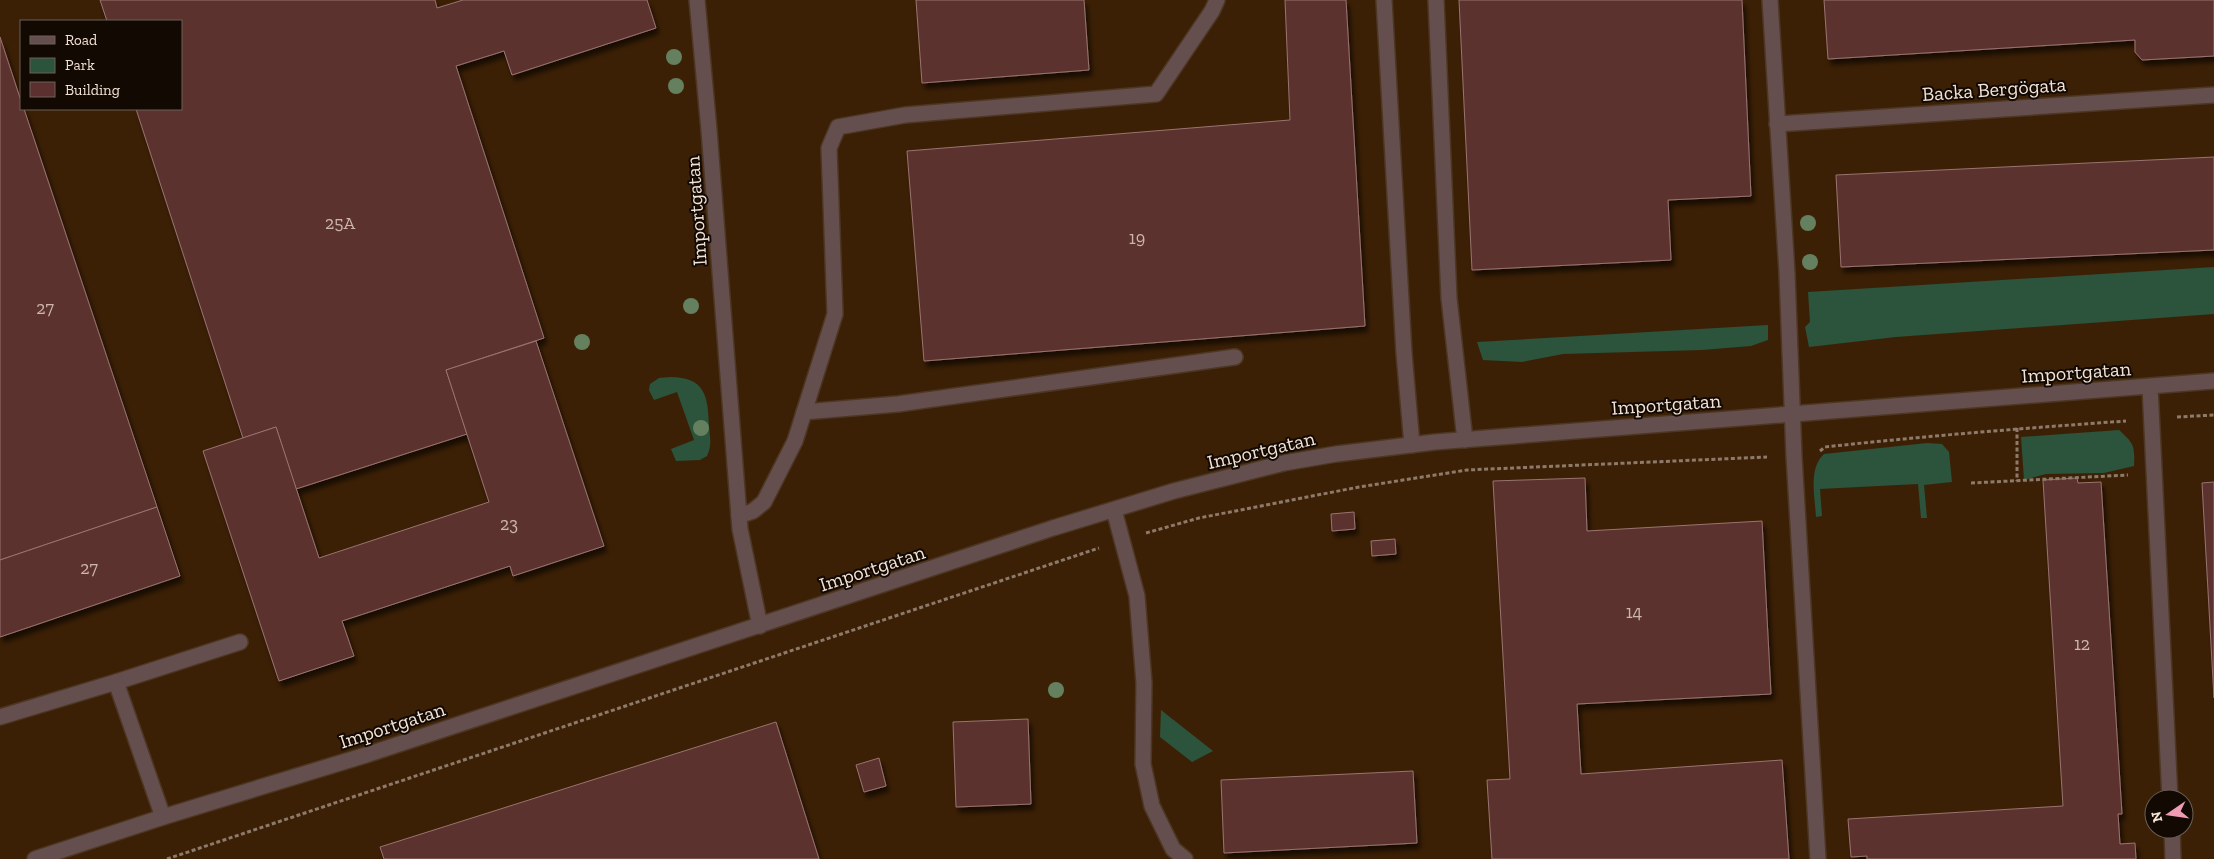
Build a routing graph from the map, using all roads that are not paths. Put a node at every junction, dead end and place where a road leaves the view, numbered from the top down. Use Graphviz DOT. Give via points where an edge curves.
graph roads {
  1 [pos="697,0"];
  2 [pos="1217,0"];
  3 [pos="1384,0"];
  4 [pos="1436,0"];
  5 [pos="1770,0"];
  6 [pos="2214,95"];
  7 [pos="1777,124"];
  8 [pos="1236,357"];
  9 [pos="2214,381"];
  10 [pos="2150,387"];
  11 [pos="804,412"];
  12 [pos="1792,415"];
  13 [pos="1465,440"];
  14 [pos="1412,445"];
  15 [pos="1114,510"];
  16 [pos="739,516"];
  17 [pos="760,626"];
  18 [pos="240,642"];
  19 [pos="116,682"];
  20 [pos="0,717"];
  21 [pos="2170,789"];
  22 [pos="163,817"];
  23 [pos="2172,839"];
  24 [pos="35,859"];
  25 [pos="1185,859"];
  26 [pos="1818,859"];
  27 [pos="2173,859"];
  1 -- 16 [label="street, Importgatan"];
  2 -- 11 [label="street" via="1156,94 905,116 838,127 829,148 835,314"];
  3 -- 14 [label="street" via="1403,343"];
  4 -- 13 [label="street" via="1449,298"];
  5 -- 7 [label="street"];
  6 -- 7 [label="street, Backa Bergögata"];
  7 -- 12 [label="street"];
  8 -- 11 [label="street" via="898,404"];
  9 -- 10 [label="street, Importgatan"];
  10 -- 12 [label="street, Importgatan"];
  10 -- 21 [label="street"];
  11 -- 16 [label="street" via="795,440 764,502"];
  12 -- 13 [label="street, Importgatan"];
  12 -- 26 [label="street"];
  13 -- 14 [label="street, Importgatan"];
  14 -- 15 [label="street, Importgatan" via="1284,463"];
  15 -- 17 [label="street, Importgatan"];
  15 -- 25 [label="street" via="1136,596 1144,683 1143,764 1152,806 1174,849"];
  16 -- 17 [label="street, Importgatan"];
  17 -- 22 [label="street, Importgatan" via="366,755"];
  18 -- 19 [label="street"];
  19 -- 20 [label="street"];
  19 -- 22 [label="street"];
  22 -- 24 [label="street, Importgatan"];
  23 -- 27 [label="street"];
}
